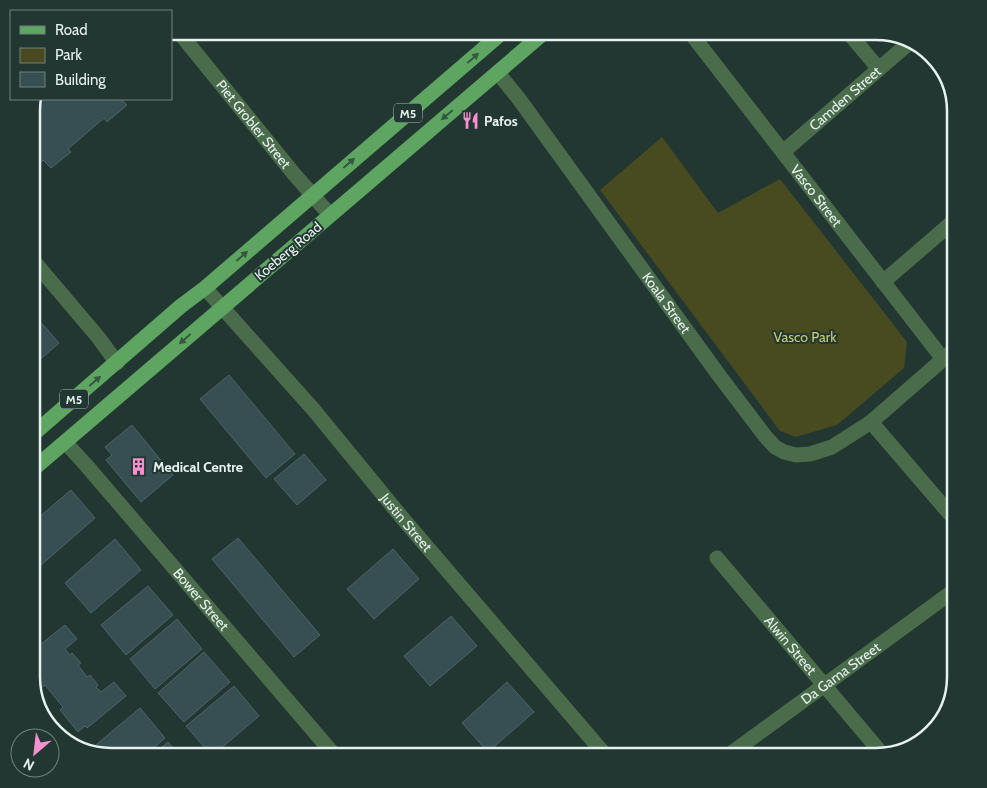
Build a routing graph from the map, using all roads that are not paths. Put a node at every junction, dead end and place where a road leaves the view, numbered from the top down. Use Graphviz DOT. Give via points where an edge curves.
graph roads {
  1 [pos="185,40"];
  2 [pos="493,40"];
  3 [pos="535,40"];
  4 [pos="696,40"];
  5 [pos="855,40"];
  6 [pos="905,46"];
  7 [pos="879,69"];
  8 [pos="498,72"];
  9 [pos="783,152"];
  10 [pos="312,195"];
  11 [pos="330,216"];
  12 [pos="947,227"];
  13 [pos="40,269"];
  14 [pos="883,282"];
  15 [pos="205,288"];
  16 [pos="222,308"];
  17 [pos="947,356"];
  18 [pos="943,359"];
  19 [pos="116,363"];
  20 [pos="871,422"];
  21 [pos="40,428"];
  22 [pos="65,442"];
  23 [pos="40,463"];
  24 [pos="947,511"];
  25 [pos="717,558"];
  26 [pos="947,596"];
  27 [pos="824,685"];
  28 [pos="328,748"];
  29 [pos="600,748"];
  30 [pos="738,748"];
  31 [pos="877,748"];
  1 -- 10 [label="street, Piet Grobler Street"];
  10 -- 2 [label="main road, Koeberg Road / M5, one-way"];
  3 -- 8 [label="main road, Koeberg Road / M5"];
  4 -- 9 [label="street, Vasco Street"];
  5 -- 7 [label="street"];
  6 -- 7 [label="street, Camden Street"];
  7 -- 9 [label="street, Camden Street"];
  8 -- 11 [label="main road, Koeberg Road / M5, one-way"];
  8 -- 20 [label="street, Koala Street" via="775,447 796,455 810,454 832,447"];
  9 -- 14 [label="street, Vasco Street"];
  10 -- 11 [label="street, Piet Grobler Street"];
  15 -- 10 [label="main road, Koeberg Road / M5, one-way"];
  11 -- 16 [label="main road, Koeberg Road / M5"];
  12 -- 14 [label="street"];
  13 -- 19 [label="street"];
  14 -- 18 [label="street, Vasco Street"];
  15 -- 16 [label="street, Justin Street"];
  15 -- 19 [label="main road, Koeberg Road / M5"];
  16 -- 22 [label="main road, Koeberg Road / M5, one-way"];
  16 -- 29 [label="street, Justin Street" via="313,409"];
  17 -- 18 [label="street"];
  18 -- 20 [label="street"];
  21 -- 19 [label="main road, Koeberg Road / M5, one-way"];
  20 -- 24 [label="street"];
  22 -- 23 [label="main road, Koeberg Road / M5"];
  22 -- 28 [label="street, Bower Street"];
  25 -- 27 [label="street, Alwin Street"];
  26 -- 27 [label="street, Da Gama Street"];
  27 -- 30 [label="street, Da Gama Street"];
  27 -- 31 [label="street, Alwin Street"];
}
